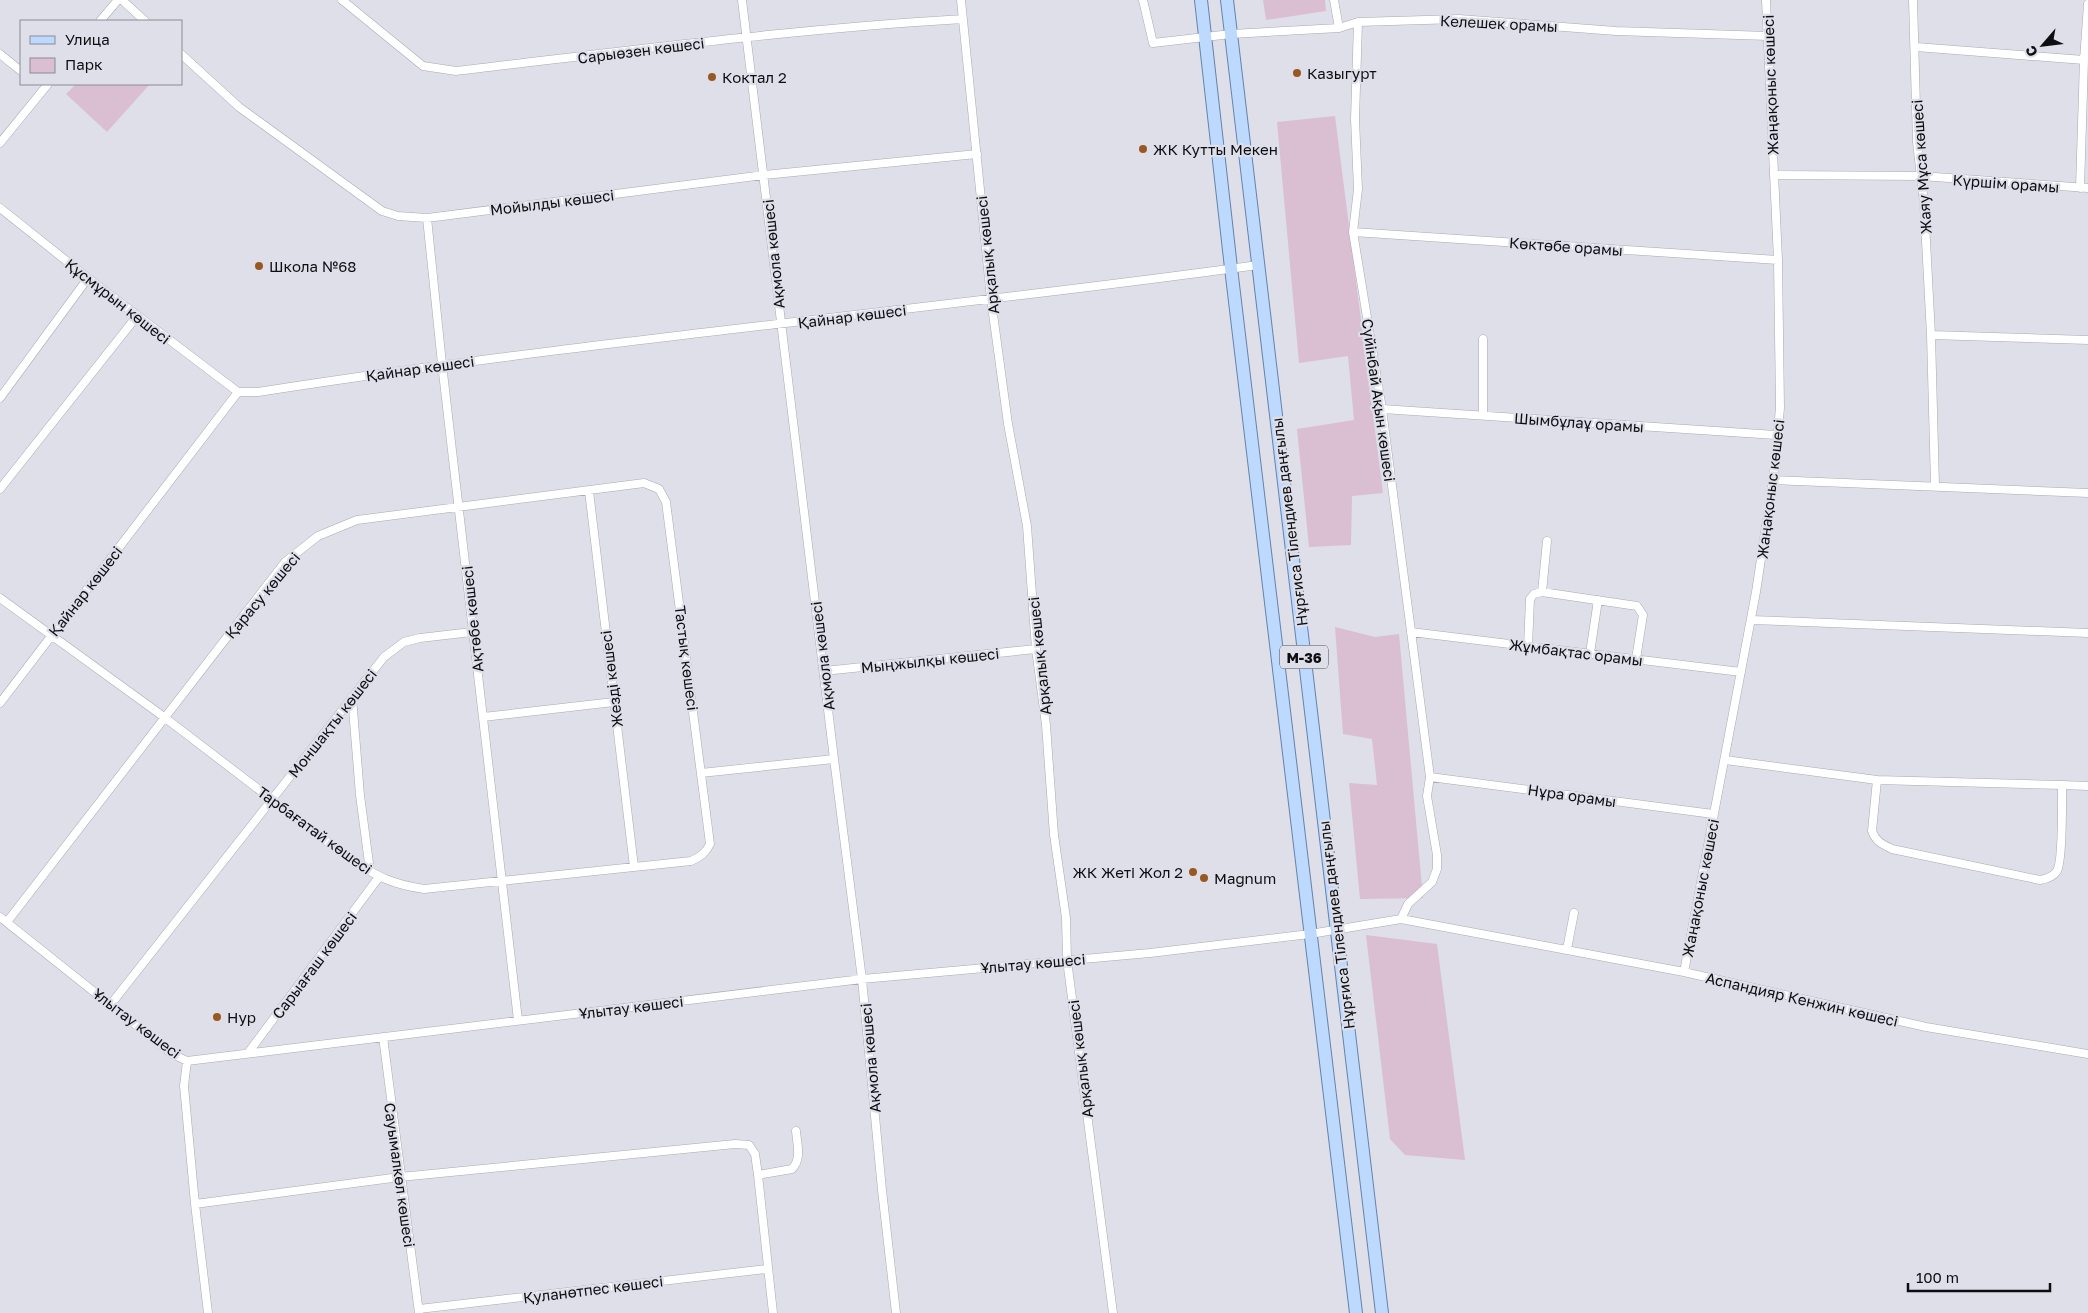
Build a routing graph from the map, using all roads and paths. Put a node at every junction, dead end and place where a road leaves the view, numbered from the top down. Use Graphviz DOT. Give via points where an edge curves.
graph roads {
  1 [pos="120,0"];
  2 [pos="342,0"];
  3 [pos="742,0"];
  4 [pos="961,0"];
  5 [pos="1143,0"];
  6 [pos="1202,0"];
  7 [pos="1227,0"];
  8 [pos="1334,0"];
  9 [pos="1766,0"];
  10 [pos="1913,0"];
  11 [pos="2088,4"];
  12 [pos="963,19"];
  13 [pos="101,20"];
  14 [pos="144,20"];
  15 [pos="2088,20"];
  16 [pos="1358,22"];
  17 [pos="1339,28"];
  18 [pos="1231,34"];
  19 [pos="1768,36"];
  20 [pos="746,37"];
  21 [pos="1206,37"];
  22 [pos="1916,47"];
  23 [pos="0,54"];
  24 [pos="182,55"];
  25 [pos="2084,60"];
  26 [pos="20,70"];
  27 [pos="44,85"];
  28 [pos="0,143"];
  29 [pos="977,154"];
  30 [pos="764,175"];
  31 [pos="1774,176"];
  32 [pos="1921,176"];
  33 [pos="2084,188"];
  34 [pos="0,208"];
  35 [pos="427,218"];
  36 [pos="1353,232"];
  37 [pos="1778,260"];
  38 [pos="1258,265"];
  39 [pos="1231,268"];
  40 [pos="88,278"];
  41 [pos="991,299"];
  42 [pos="138,316"];
  43 [pos="780,324"];
  44 [pos="1931,335"];
  45 [pos="1483,339"];
  46 [pos="2088,340"];
  47 [pos="442,364"];
  48 [pos="238,392"];
  49 [pos="0,398"];
  50 [pos="1382,409"];
  51 [pos="1483,416"];
  52 [pos="1776,435"];
  53 [pos="1773,480"];
  54 [pos="644,484"];
  55 [pos="1935,486"];
  56 [pos="0,489"];
  57 [pos="589,491"];
  58 [pos="2088,493"];
  59 [pos="460,508"];
  60 [pos="1547,541"];
  61 [pos="1542,592"];
  62 [pos="0,598"];
  63 [pos="1598,600"];
  64 [pos="1751,620"];
  65 [pos="472,632"];
  66 [pos="1411,632"];
  67 [pos="2088,633"];
  68 [pos="51,635"];
  69 [pos="1528,646"];
  70 [pos="1036,649"];
  71 [pos="1590,653"];
  72 [pos="1636,659"];
  73 [pos="824,671"];
  74 [pos="1741,672"];
  75 [pos="352,697"];
  76 [pos="614,702"];
  77 [pos="0,703"];
  78 [pos="164,717"];
  79 [pos="483,717"];
  80 [pos="834,758"];
  81 [pos="1725,760"];
  82 [pos="701,773"];
  83 [pos="1430,777"];
  84 [pos="1877,780"];
  85 [pos="2062,785"];
  86 [pos="2088,786"];
  87 [pos="272,799"];
  88 [pos="1713,814"];
  89 [pos="710,844"];
  90 [pos="634,867"];
  91 [pos="370,871"];
  92 [pos="379,877"];
  93 [pos="503,881"];
  94 [pos="1574,912"];
  95 [pos="0,917"];
  96 [pos="1401,919"];
  97 [pos="7,922"];
  98 [pos="1337,930"];
  99 [pos="1310,934"];
  100 [pos="1566,949"];
  101 [pos="1067,960"];
  102 [pos="1684,972"];
  103 [pos="862,979"];
  104 [pos="111,1004"];
  105 [pos="518,1020"];
  106 [pos="383,1037"];
  107 [pos="248,1053"];
  108 [pos="2088,1054"];
  109 [pos="187,1061"];
  110 [pos="796,1131"];
  111 [pos="758,1175"];
  112 [pos="400,1177"];
  113 [pos="195,1204"];
  114 [pos="768,1269"];
  115 [pos="419,1311"];
  116 [pos="208,1313"];
  117 [pos="773,1313"];
  118 [pos="896,1313"];
  119 [pos="1113,1313"];
  120 [pos="1356,1313"];
  121 [pos="1382,1313"];
  1 -- 13 [label="street"];
  1 -- 14 [label="street"];
  2 -- 20 [label="street, Сарыөзен көшесі" via="423,66 456,71"];
  3 -- 20 [label="street, Ақмола көшесі"];
  4 -- 12 [label="street, Арқалық көшесі"];
  5 -- 21 [label="street" via="1153,42"];
  6 -- 21 [label="main road, Нұрғиса Тілендиев даңғылы / M-36"];
  7 -- 18 [label="main road, Нұрғиса Тілендиев даңғылы / M-36"];
  8 -- 17 [label="street"];
  9 -- 19 [label="street, Жаңақоныс көшесі"];
  10 -- 22 [label="street, Жаяу Мұса көшесі"];
  11 -- 15 [label="street"];
  12 -- 20 [label="street, Сарыөзен көшесі"];
  12 -- 29 [label="street, Арқалық көшесі"];
  15 -- 25 [label="street"];
  16 -- 17 [label="street, Келешек орамы"];
  16 -- 19 [label="street, Келешек орамы" via="1459,19 1616,31"];
  16 -- 36 [label="street, Сүйінбай Ақын көшесі" via="1355,119 1358,189"];
  17 -- 18 [label="street, Келешек орамы"];
  18 -- 21 [label="street"];
  18 -- 38 [label="main road, Нұрғиса Тілендиев даңғылы / M-36"];
  19 -- 31 [label="street, Жаңақоныс көшесі"];
  20 -- 30 [label="street, Ақмола көшесі"];
  21 -- 39 [label="main road, Нұрғиса Тілендиев даңғылы / M-36"];
  22 -- 25 [label="street"];
  22 -- 32 [label="street, Жаяу Мұса көшесі" via="1917,142"];
  23 -- 26 [label="street"];
  24 -- 35 [label="street, Мойылды көшесі" via="239,107 382,211"];
  25 -- 33 [label="street"];
  27 -- 28 [label="street"];
  29 -- 30 [label="street, Мойылды көшесі"];
  29 -- 41 [label="street, Арқалық көшесі"];
  30 -- 35 [label="street, Мойылды көшесі"];
  30 -- 43 [label="street, Ақмола көшесі"];
  31 -- 32 [label="street, Күршім орамы"];
  31 -- 37 [label="street, Жаңақоныс көшесі"];
  32 -- 33 [label="street, Күршім орамы"];
  32 -- 44 [label="street, Жаяу Мұса көшесі"];
  34 -- 40 [label="street, Құсмұрын көшесі"];
  35 -- 47 [label="street, Ақтөбе көшесі"];
  36 -- 37 [label="street, Көктөбе орамы"];
  36 -- 50 [label="street, Сүйінбай Ақын көшесі"];
  37 -- 52 [label="street, Жаңақоныс көшесі" via="1780,408"];
  38 -- 39 [label="street, Қайнар көшесі"];
  38 -- 98 [label="main road, Нұрғиса Тілендиев даңғылы / M-36"];
  39 -- 41 [label="street, Қайнар көшесі"];
  39 -- 99 [label="main road, Нұрғиса Тілендиев даңғылы / M-36"];
  40 -- 42 [label="street, Құсмұрын көшесі"];
  40 -- 49 [label="street"];
  41 -- 43 [label="street, Қайнар көшесі"];
  41 -- 70 [label="street, Арқалық көшесі" via="1008,424 1027,526"];
  42 -- 48 [label="street, Құсмұрын көшесі"];
  42 -- 56 [label="street"];
  43 -- 47 [label="street, Қайнар көшесі"];
  43 -- 73 [label="street, Ақмола көшесі"];
  44 -- 46 [label="street"];
  44 -- 55 [label="street, Жаяу Мұса көшесі"];
  45 -- 51 [label="street"];
  47 -- 48 [label="street, Қайнар көшесі" via="258,392"];
  47 -- 59 [label="street, Ақтөбе көшесі"];
  48 -- 68 [label="street, Қайнар көшесі"];
  50 -- 51 [label="street, Шымбұлаұ орамы"];
  50 -- 66 [label="street, Сүйінбай Ақын көшесі"];
  51 -- 52 [label="street, Шымбұлаұ орамы"];
  52 -- 53 [label="street, Жаңақоныс көшесі"];
  53 -- 55 [label="street"];
  53 -- 64 [label="street, Жаңақоныс көшесі"];
  54 -- 57 [label="street, Қарасу көшесі"];
  54 -- 82 [label="street, Тастық көшесі" via="659,489 666,502"];
  55 -- 58 [label="street"];
  57 -- 59 [label="street, Қарасу көшесі"];
  57 -- 76 [label="street, Жезді көшесі"];
  59 -- 65 [label="street, Ақтөбе көшесі"];
  59 -- 78 [label="street, Қарасу көшесі" via="357,520 318,536 285,562"];
  60 -- 61 [label="street"];
  61 -- 63 [label="street"];
  61 -- 69 [label="street" via="1530,599"];
  62 -- 68 [label="street, Тарбағатай көшесі"];
  63 -- 71 [label="street"];
  63 -- 72 [label="street" via="1638,606 1641,610"];
  64 -- 67 [label="street"];
  64 -- 74 [label="street, Жаңақоныс көшесі"];
  65 -- 75 [label="street, Моншақты көшесі" via="404,642 384,657"];
  65 -- 79 [label="street, Ақтөбе көшесі"];
  66 -- 69 [label="street, Жұмбақтас орамы"];
  66 -- 83 [label="street, Сүйінбай Ақын көшесі"];
  68 -- 77 [label="street, Қайнар көшесі"];
  68 -- 78 [label="street, Тарбағатай көшесі"];
  69 -- 71 [label="street, Жұмбақтас орамы"];
  70 -- 73 [label="street, Мыңжылқы көшесі"];
  70 -- 101 [label="street, Арқалық көшесі" via="1046,725 1054,836 1066,918"];
  71 -- 72 [label="street, Жұмбақтас орамы"];
  72 -- 74 [label="street, Жұмбақтас орамы"];
  73 -- 80 [label="street, Ақмола көшесі"];
  74 -- 81 [label="street, Жаңақоныс көшесі"];
  75 -- 87 [label="street, Моншақты көшесі"];
  75 -- 91 [label="street"];
  76 -- 79 [label="street"];
  76 -- 90 [label="street, Жезді көшесі"];
  78 -- 87 [label="street, Тарбағатай көшесі"];
  78 -- 97 [label="street, Қарасу көшесі"];
  79 -- 93 [label="street, Ақтөбе көшесі"];
  80 -- 82 [label="street"];
  80 -- 103 [label="street, Ақмола көшесі"];
  81 -- 84 [label="street"];
  81 -- 88 [label="street, Жаңақоныс көшесі"];
  82 -- 89 [label="street, Тастық көшесі"];
  83 -- 88 [label="street, Нұра орамы"];
  83 -- 96 [label="street, Сүйінбай Ақын көшесі" via="1427,796 1438,869 1432,882 1408,904"];
  84 -- 85 [label="street"];
  84 -- 85 [label="street" via="1872,832 1879,843 1892,849 2040,880 2052,876 2058,868"];
  85 -- 86 [label="street"];
  87 -- 91 [label="street, Тарбағатай көшесі"];
  87 -- 104 [label="street, Моншақты көшесі"];
  88 -- 102 [label="street, Жаңақоныс көшесі"];
  89 -- 90 [label="street, Тарбағатай көшесі" via="700,857 691,861"];
  90 -- 93 [label="street, Тарбағатай көшесі"];
  91 -- 92 [label="street, Тарбағатай көшесі"];
  92 -- 93 [label="street, Тарбағатай көшесі" via="398,885 424,889"];
  92 -- 107 [label="street, Сарыағаш көшесі"];
  93 -- 105 [label="street, Ақтөбе көшесі"];
  94 -- 100 [label="street"];
  95 -- 97 [label="street, Ұлытау көшесі"];
  96 -- 98 [label="street, Аспандияр Кенжин көшесі"];
  96 -- 100 [label="street, Аспандияр Кенжин көшесі"];
  97 -- 104 [label="street, Ұлытау көшесі"];
  98 -- 99 [label="street, Аспандияр Кенжин көшесі"];
  98 -- 121 [label="main road, Нұрғиса Тілендиев даңғылы / M-36"];
  99 -- 101 [label="street, Ұлытау көшесі"];
  99 -- 120 [label="main road, Нұрғиса Тілендиев даңғылы / M-36"];
  100 -- 102 [label="street, Аспандияр Кенжин көшесі"];
  101 -- 103 [label="street, Ұлытау көшесі"];
  101 -- 119 [label="street, Арқалық көшесі"];
  102 -- 108 [label="street, Аспандияр Кенжин көшесі" via="1926,1027"];
  103 -- 105 [label="street, Ұлытау көшесі"];
  103 -- 118 [label="street, Ақмола көшесі"];
  104 -- 109 [label="street, Ұлытау көшесі" via="172,1054"];
  105 -- 106 [label="street, Ұлытау көшесі"];
  106 -- 107 [label="street, Ұлытау көшесі"];
  106 -- 112 [label="street, Сауымалкөл көшесі"];
  107 -- 109 [label="street, Ұлытау көшесі"];
  109 -- 113 [label="street" via="184,1086"];
  110 -- 111 [label="street" via="796,1165 792,1169"];
  111 -- 112 [label="street" via="749,1145 735,1144"];
  111 -- 114 [label="street"];
  112 -- 113 [label="street"];
  112 -- 115 [label="street, Сауымалкөл көшесі"];
  113 -- 116 [label="street"];
  114 -- 115 [label="street, Қуланөтпес көшесі"];
  114 -- 117 [label="street"];
}
